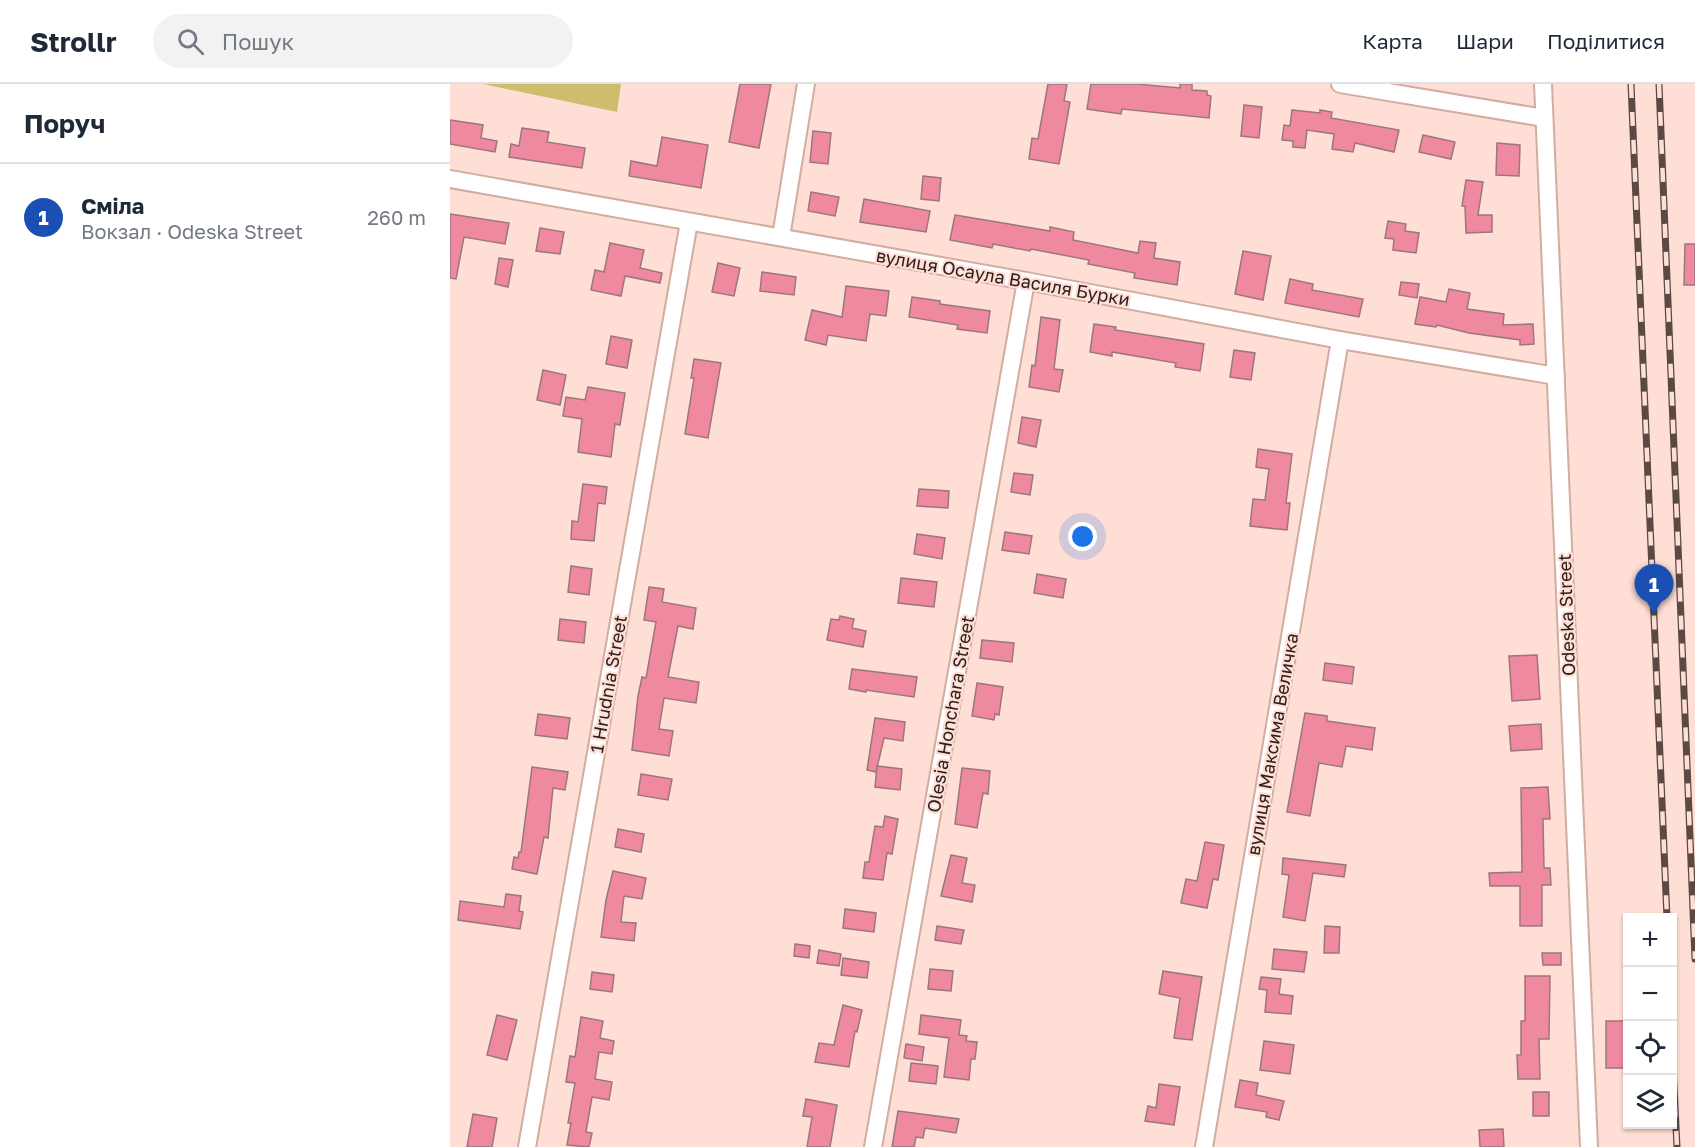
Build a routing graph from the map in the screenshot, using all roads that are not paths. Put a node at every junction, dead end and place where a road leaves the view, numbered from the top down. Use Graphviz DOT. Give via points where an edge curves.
graph roads {
  1 [pos="806,84"];
  2 [pos="1341,84"];
  3 [pos="1543,84"];
  4 [pos="1544,118"];
  5 [pos="450,179"];
  6 [pos="689,222"];
  7 [pos="781,237"];
  8 [pos="1026,281"];
  9 [pos="1340,340"];
  10 [pos="1556,376"];
  11 [pos="527,1147"];
  12 [pos="873,1147"];
  13 [pos="1204,1147"];
  14 [pos="1589,1147"];
  1 -- 7 [label="street"];
  2 -- 4 [label="street"];
  3 -- 4 [label="street, Odeska Street"];
  4 -- 10 [label="street, Odeska Street"];
  5 -- 6 [label="street, вулиця Осаула Василя Бурки"];
  6 -- 7 [label="street, вулиця Осаула Василя Бурки"];
  6 -- 11 [label="street, 1 Hrudnia Street"];
  7 -- 8 [label="street, вулиця Осаула Василя Бурки"];
  8 -- 9 [label="street, вулиця Осаула Василя Бурки"];
  8 -- 12 [label="street, Olesia Honchara Street"];
  9 -- 10 [label="street, вулиця Осаула Василя Бурки"];
  9 -- 13 [label="street, вулиця Максима Величка"];
  10 -- 14 [label="street, Odeska Street"];
}
